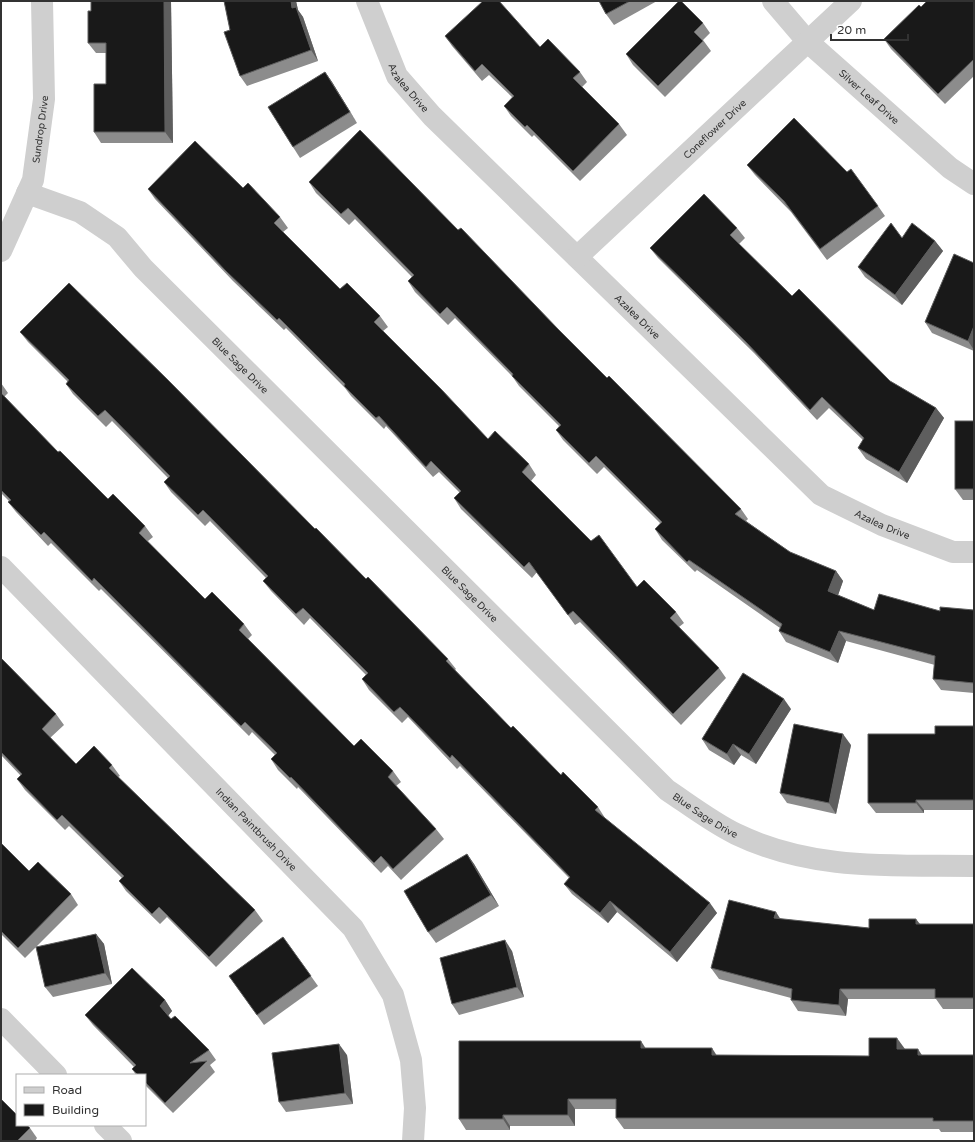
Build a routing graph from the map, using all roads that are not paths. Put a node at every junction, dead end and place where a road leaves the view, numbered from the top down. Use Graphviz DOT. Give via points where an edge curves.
graph roads {
  1 [pos="42,1"];
  2 [pos="367,1"];
  3 [pos="772,1"];
  4 [pos="852,1"];
  5 [pos="808,42"];
  6 [pos="974,184"];
  7 [pos="27,193"];
  8 [pos="1,251"];
  9 [pos="577,257"];
  10 [pos="974,552"];
  11 [pos="1,567"];
  12 [pos="974,866"];
  13 [pos="1,1019"];
  14 [pos="55,1074"];
  15 [pos="106,1126"];
  16 [pos="121,1141"];
  17 [pos="413,1141"];
  1 -- 7 [label="street, Sundrop Drive" via="44,99 33,180"];
  2 -- 9 [label="street, Azalea Drive" via="397,76 432,116"];
  3 -- 5 [label="street, Silver Leaf Drive"];
  4 -- 5 [label="street, Coneflower Drive"];
  5 -- 6 [label="street, Silver Leaf Drive" via="950,168"];
  5 -- 9 [label="street, Coneflower Drive"];
  7 -- 8 [label="street, Sundrop Drive"];
  7 -- 12 [label="street, Blue Sage Drive" via="80,212 117,237 144,268 667,790 735,834 800,857 852,865"];
  9 -- 10 [label="street, Azalea Drive" via="821,494 882,525 953,552"];
  11 -- 17 [label="street, Indian Paintbrush Drive" via="354,928 393,995 411,1060 415,1108"];
  13 -- 14 [label="street"];
  15 -- 16 [label="street"];
}
